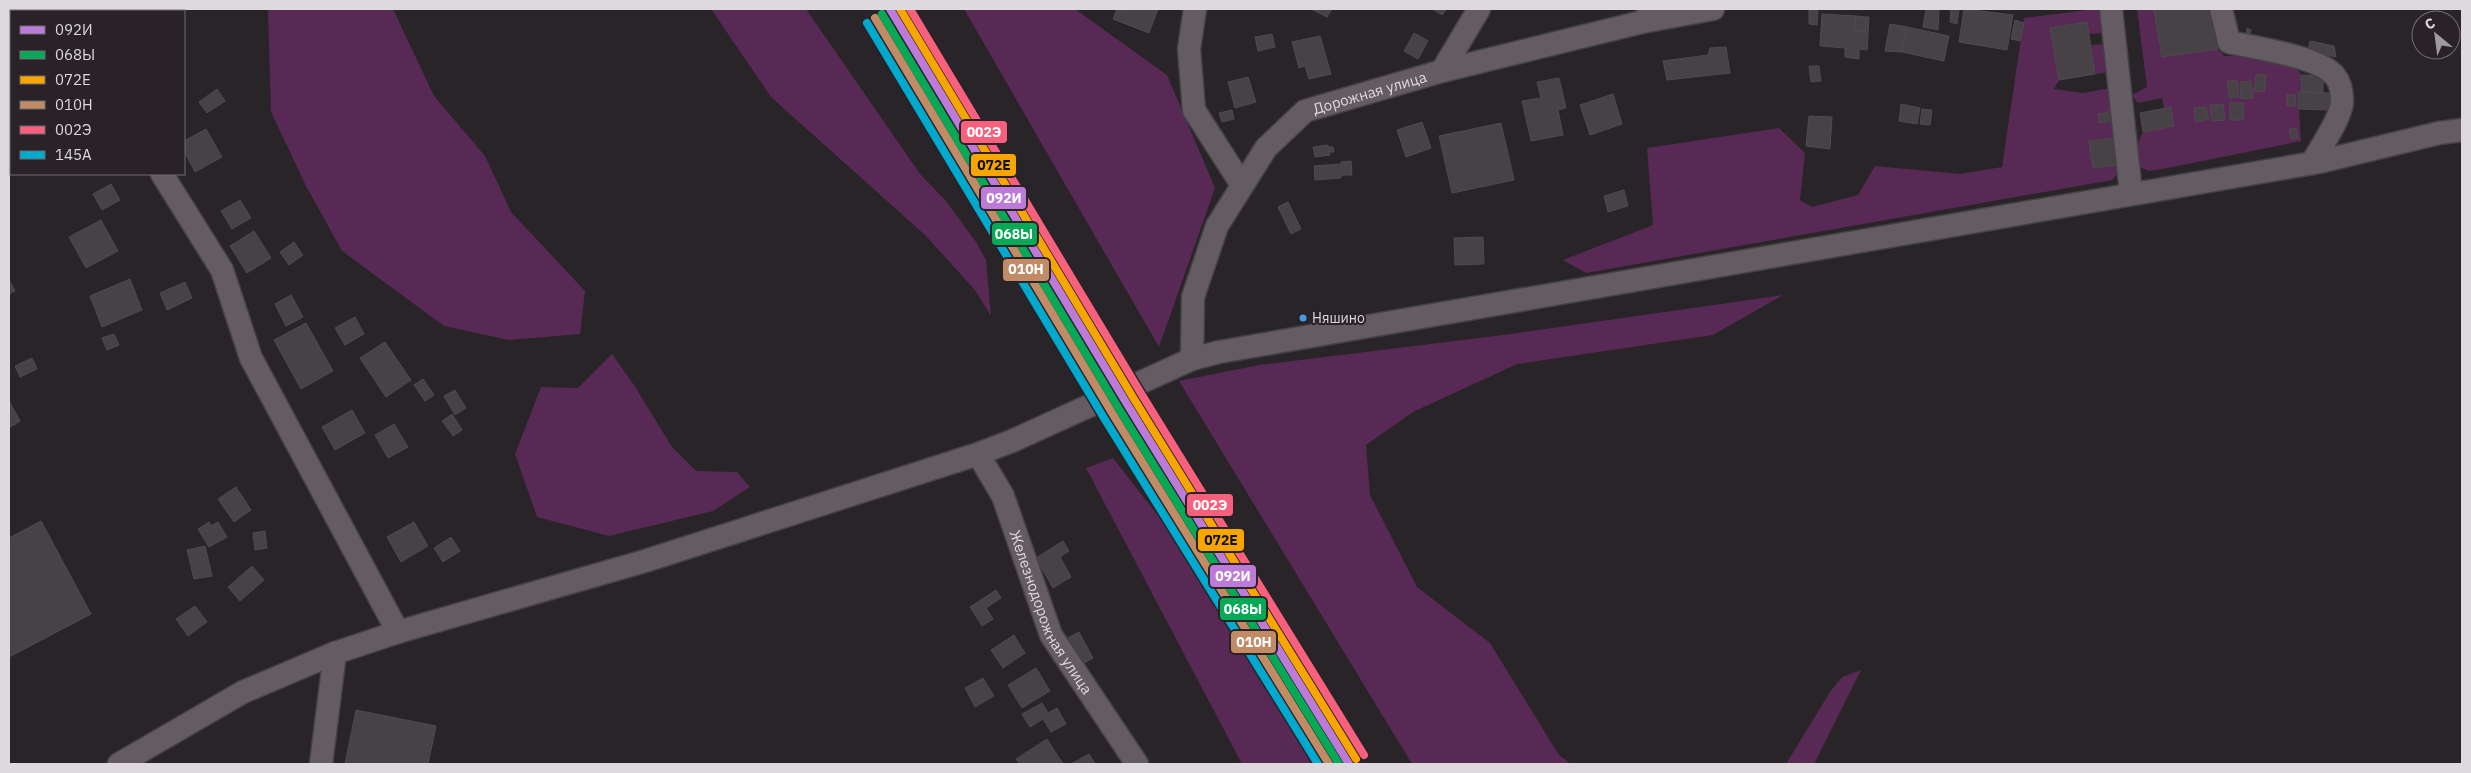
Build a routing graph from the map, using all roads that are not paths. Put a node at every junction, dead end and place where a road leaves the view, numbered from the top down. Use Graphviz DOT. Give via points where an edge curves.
graph roads {
  1 [pos="1195,9"];
  2 [pos="1479,9"];
  3 [pos="1713,9"];
  4 [pos="2111,9"];
  5 [pos="2221,9"];
  6 [pos="1647,15"];
  7 [pos="1442,71"];
  8 [pos="2462,130"];
  9 [pos="2312,163"];
  10 [pos="163,175"];
  11 [pos="1242,185"];
  12 [pos="2132,194"];
  13 [pos="1192,359"];
  14 [pos="978,454"];
  15 [pos="398,632"];
  16 [pos="335,653"];
  17 [pos="119,764"];
  18 [pos="321,764"];
  19 [pos="1137,764"];
  1 -- 11 [label="street" via="1189,49 1194,110"];
  2 -- 7 [label="street"];
  3 -- 6 [label="street, Дорожная улица"];
  4 -- 12 [label="street"];
  5 -- 9 [label="street" via="2229,42 2304,60 2337,78 2343,102"];
  6 -- 7 [label="street, Дорожная улица"];
  7 -- 11 [label="street, Дорожная улица" via="1305,111 1266,148"];
  8 -- 9 [label="street"];
  9 -- 12 [label="street"];
  10 -- 15 [label="street" via="222,270 251,358"];
  11 -- 13 [label="street, Дорожная улица" via="1217,226 1193,297"];
  12 -- 13 [label="street"];
  13 -- 14 [label="street" via="1079,412"];
  14 -- 15 [label="street" via="646,561"];
  14 -- 19 [label="street, Железнодорожная улица" via="1003,496 1051,636"];
  15 -- 16 [label="street"];
  16 -- 17 [label="street" via="243,692"];
  16 -- 18 [label="street"];
}
